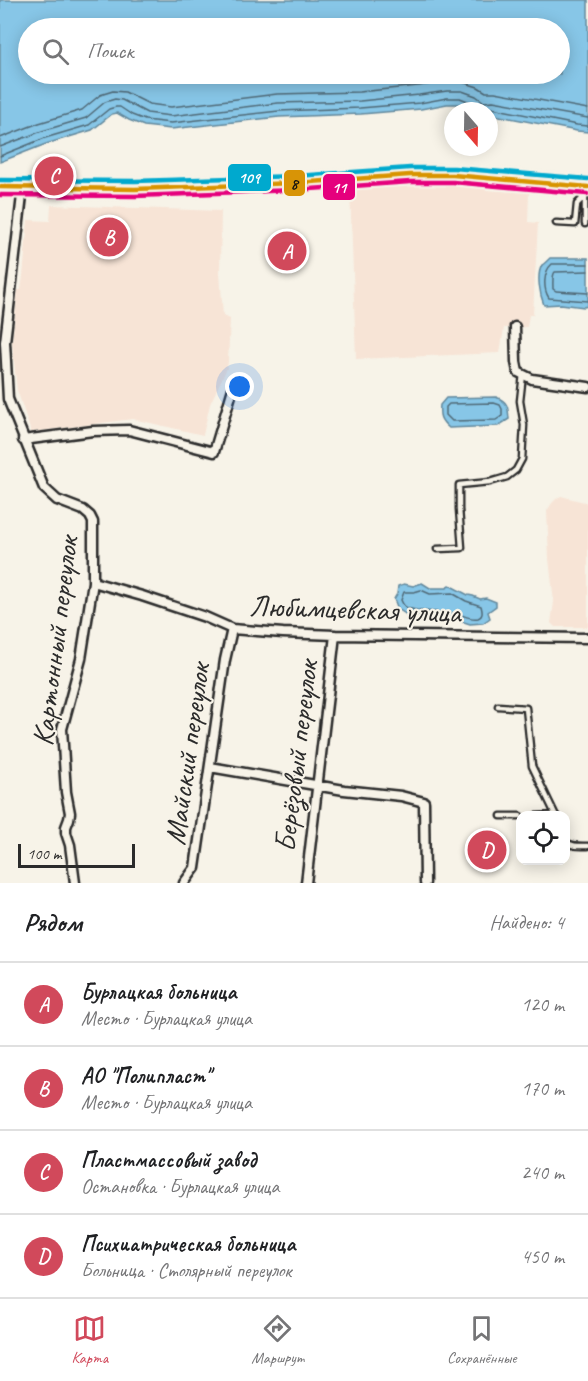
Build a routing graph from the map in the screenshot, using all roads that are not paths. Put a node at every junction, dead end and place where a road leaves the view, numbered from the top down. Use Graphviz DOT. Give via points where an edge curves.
graph roads {
  1 [pos="0,187"];
  2 [pos="23,187"];
  3 [pos="586,190"];
  4 [pos="556,223"];
  5 [pos="575,224"];
  6 [pos="586,225"];
  7 [pos="515,327"];
  8 [pos="523,374"];
  9 [pos="235,382"];
  10 [pos="588,387"];
  11 [pos="23,440"];
  12 [pos="437,549"];
  13 [pos="93,582"];
  14 [pos="232,630"];
  15 [pos="335,635"];
  16 [pos="588,638"];
  17 [pos="498,706"];
  18 [pos="210,767"];
  19 [pos="317,785"];
  20 [pos="554,811"];
  21 [pos="501,816"];
  22 [pos="516,816"];
  23 [pos="570,845"];
  24 [pos="588,846"];
  25 [pos="75,883"];
  26 [pos="184,883"];
  27 [pos="306,883"];
  28 [pos="425,883"];
  1 -- 2 [label="main road"];
  2 -- 3 [label="main road" via="146,188 453,175"];
  2 -- 11 [label="street, Картонный переулок" via="5,342 8,399"];
  3 -- 5 [label="lane" via="577,204"];
  3 -- 6 [label="lane"];
  4 -- 5 [label="lane"];
  5 -- 6 [label="lane"];
  7 -- 8 [label="street" via="516,362 518,372"];
  8 -- 10 [label="street" via="532,379"];
  8 -- 12 [label="lane" via="522,459 507,477 459,485 462,548"];
  9 -- 11 [label="street" via="214,452 129,430"];
  11 -- 13 [label="street, Картонный переулок" via="44,488 57,500 83,510 93,522"];
  13 -- 14 [label="street, Любимцевская улица" via="205,617"];
  13 -- 25 [label="street, Картонный переулок" via="81,659 62,729 70,813 66,833"];
  14 -- 15 [label="street, Любимцевская улица"];
  14 -- 18 [label="street, Майский переулок"];
  15 -- 16 [label="street, Любимцевская улица"];
  15 -- 19 [label="street, Берёзовый переулок"];
  17 -- 20 [label="lane" via="526,708 532,766"];
  18 -- 19 [label="street"];
  18 -- 26 [label="street, Майский переулок" via="195,868"];
  19 -- 27 [label="street, Берёзовый переулок"];
  19 -- 28 [label="street" via="424,802"];
  21 -- 22 [label="lane"];
  23 -- 24 [label="lane"];
}
